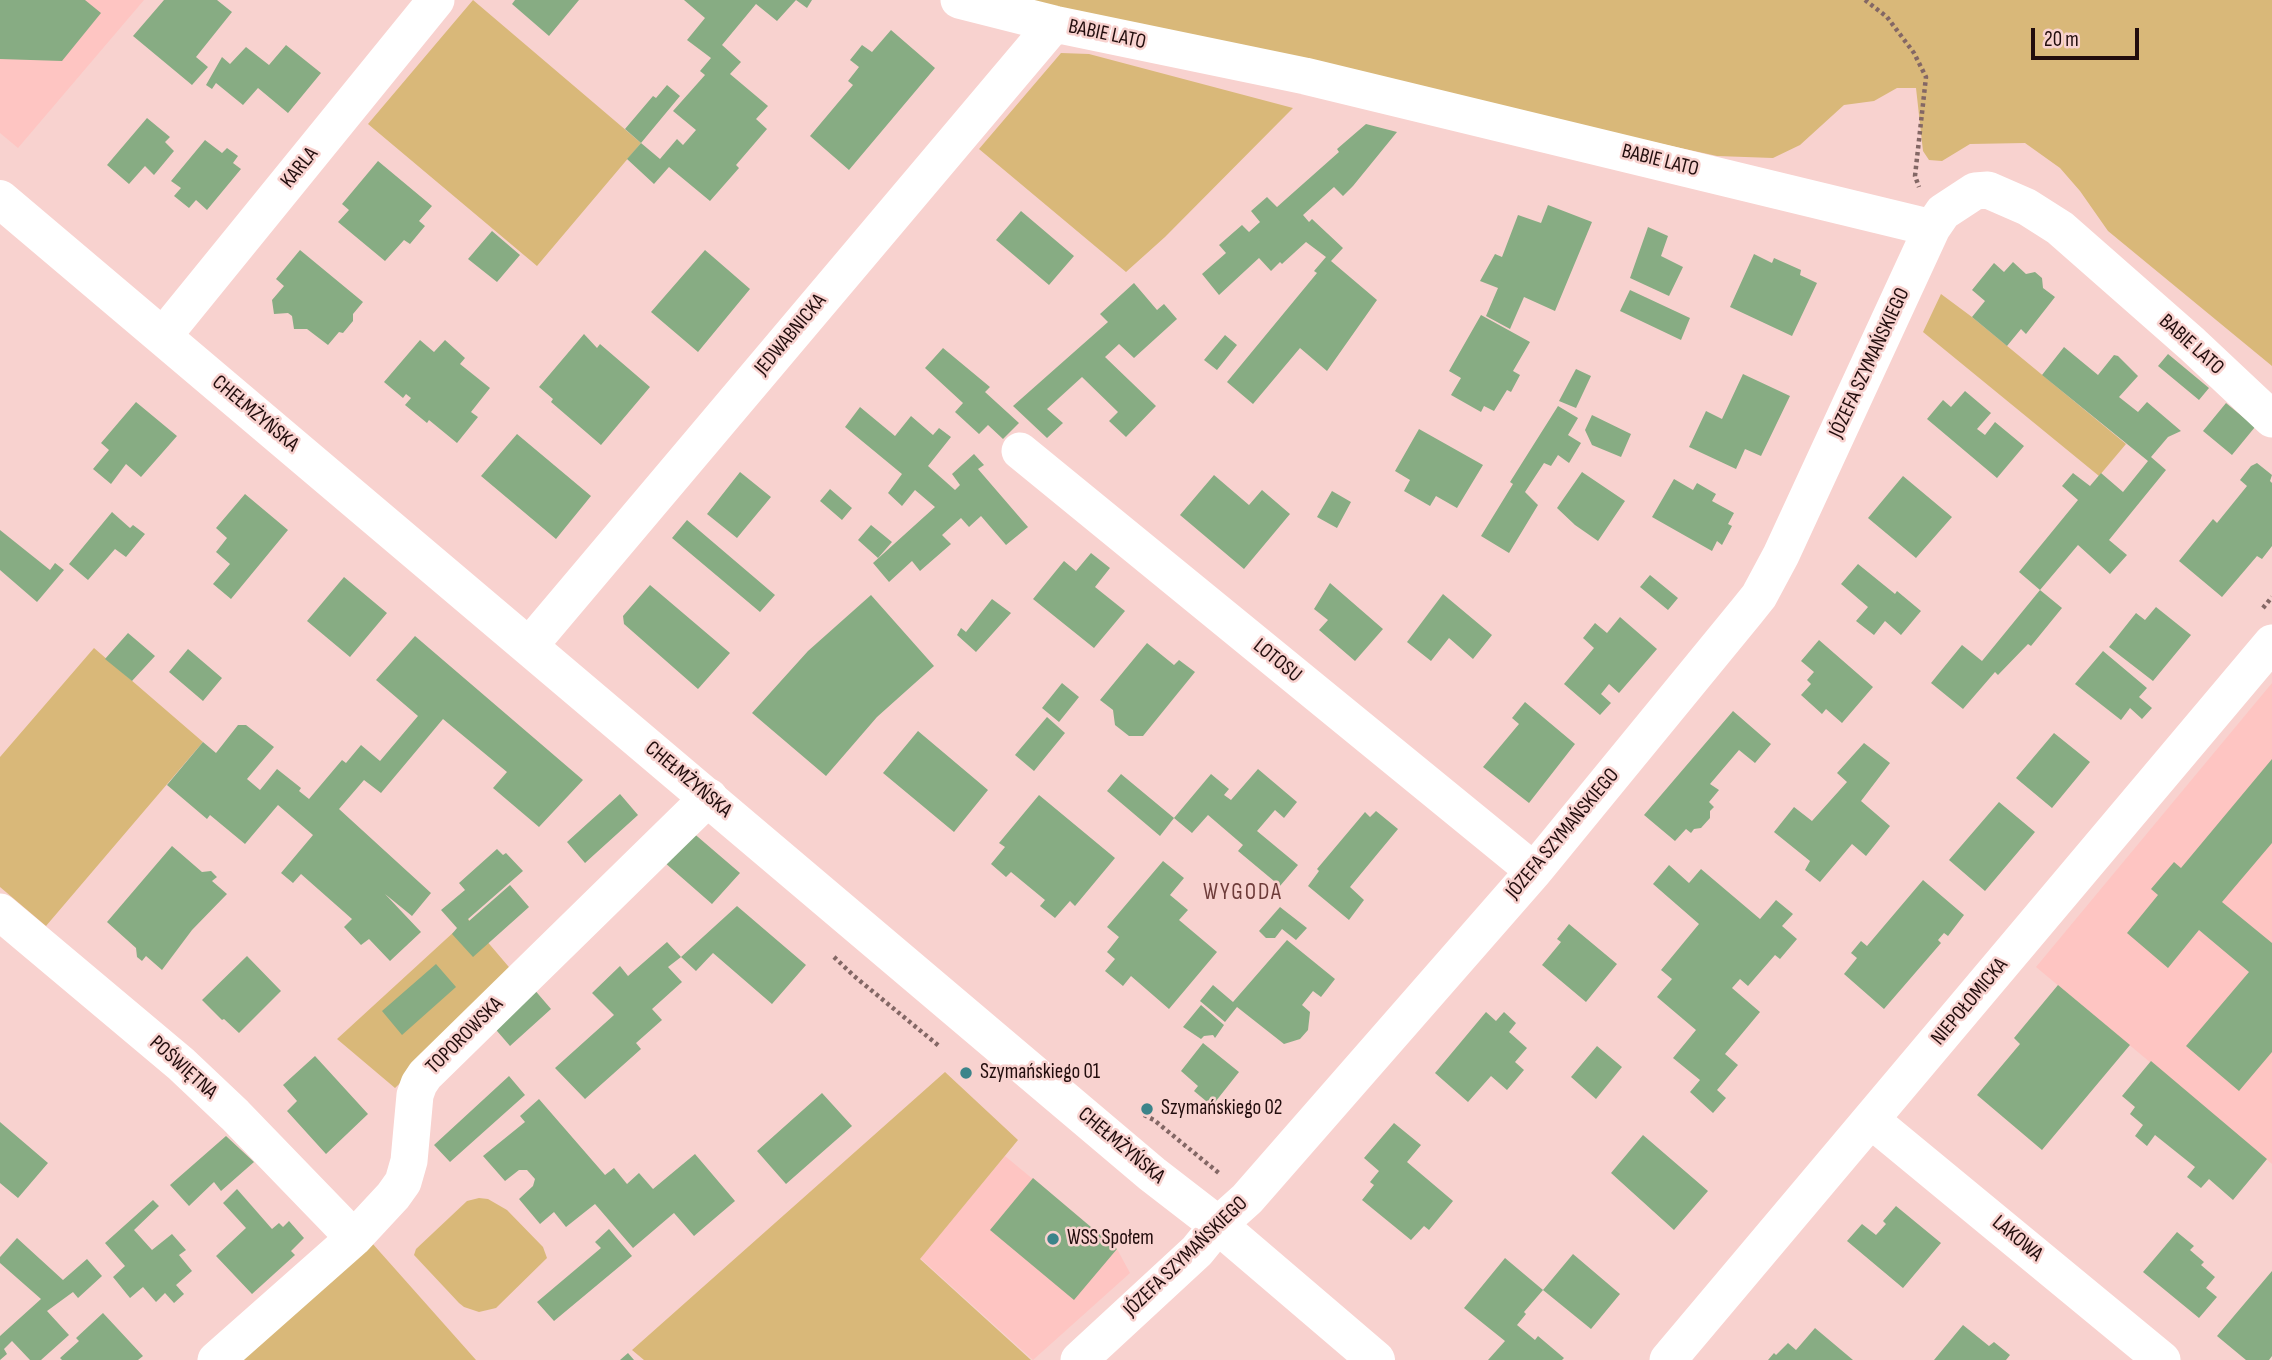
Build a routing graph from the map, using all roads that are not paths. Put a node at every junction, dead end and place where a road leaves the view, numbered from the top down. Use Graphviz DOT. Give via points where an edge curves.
graph roads {
  1 [pos="436,0"];
  2 [pos="959,0"];
  3 [pos="1054,24"];
  4 [pos="0,199"];
  5 [pos="1933,228"];
  6 [pos="163,336"];
  7 [pos="2272,419"];
  8 [pos="1020,451"];
  9 [pos="2272,643"];
  10 [pos="529,646"];
  11 [pos="709,797"];
  12 [pos="1534,871"];
  13 [pos="0,912"];
  14 [pos="1871,1120"];
  15 [pos="1218,1225"];
  16 [pos="354,1238"];
  17 [pos="216,1360"];
  18 [pos="1079,1360"];
  19 [pos="1376,1360"];
  20 [pos="1668,1360"];
  21 [pos="2162,1360"];
  1 -- 6 [label="street, KARLA"];
  2 -- 3 [label="street, BABIE LATO"];
  3 -- 5 [label="street, BABIE LATO" via="1305,76"];
  3 -- 10 [label="street, JEDWABNICKA"];
  4 -- 6 [label="street, CHEŁMŻYŃSKA"];
  5 -- 7 [label="street, BABIE LATO" via="1943,212 1975,191 1988,190 2027,207 2060,228"];
  5 -- 12 [label="street, JÓZEFA SZYMAŃSKIEGO" via="1759,596"];
  6 -- 10 [label="street, CHEŁMŻYŃSKA"];
  8 -- 12 [label="street, LOTOSU"];
  9 -- 14 [label="street, NIEPOŁOMICKA"];
  10 -- 11 [label="street, CHEŁMŻYŃSKA"];
  11 -- 15 [label="street, CHEŁMŻYŃSKA"];
  11 -- 16 [label="street, TOPOROWSKA" via="425,1075 415,1095 403,1182"];
  12 -- 15 [label="street, JÓZEFA SZYMAŃSKIEGO" via="1247,1199"];
  13 -- 16 [label="street, POŚWIĘTNA" via="181,1064"];
  14 -- 20 [label="street, NIEPOŁOMICKA"];
  14 -- 21 [label="street, LAKOWA"];
  15 -- 18 [label="street, JÓZEFA SZYMAŃSKIEGO" via="1197,1251"];
  15 -- 19 [label="street, CHEŁMŻYŃSKA"];
  16 -- 17 [label="street, TOPOROWSKA"];
}
